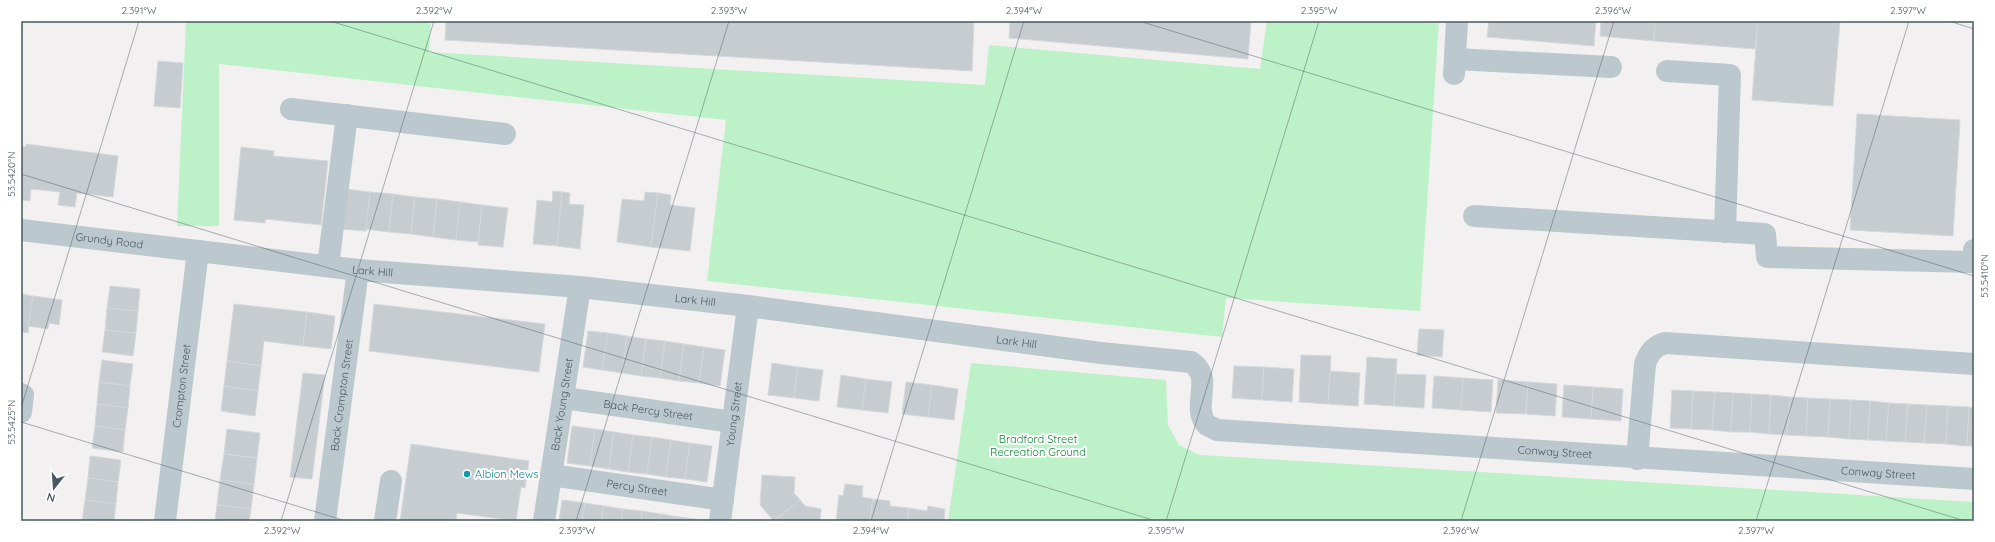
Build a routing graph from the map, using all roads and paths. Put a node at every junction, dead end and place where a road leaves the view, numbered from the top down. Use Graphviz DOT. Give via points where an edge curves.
graph roads {
  1 [pos="1457,21"];
  2 [pos="1611,67"];
  3 [pos="1667,71"];
  4 [pos="291,109"];
  5 [pos="347,115"];
  6 [pos="505,134"];
  7 [pos="1474,216"];
  8 [pos="21,230"];
  9 [pos="1725,232"];
  10 [pos="198,250"];
  11 [pos="1974,258"];
  12 [pos="328,266"];
  13 [pos="358,270"];
  14 [pos="580,287"];
  15 [pos="748,306"];
  16 [pos="1191,362"];
  17 [pos="1974,364"];
  18 [pos="21,394"];
  19 [pos="564,398"];
  20 [pos="21,412"];
  21 [pos="733,422"];
  22 [pos="1636,459"];
  23 [pos="551,475"];
  24 [pos="1974,479"];
  25 [pos="391,481"];
  26 [pos="722,511"];
  27 [pos="165,521"];
  28 [pos="325,521"];
  29 [pos="385,521"];
  30 [pos="544,521"];
  1 -- 2 [label="street" via="1454,66"];
  3 -- 9 [label="street" via="1730,75"];
  4 -- 5 [label="street"];
  5 -- 6 [label="street"];
  5 -- 12 [label="street"];
  7 -- 9 [label="street"];
  8 -- 10 [label="street, Grundy Road"];
  9 -- 11 [label="street" via="1765,234 1767,256"];
  10 -- 12 [label="street, Lark Hill"];
  10 -- 27 [label="street, Crompton Street"];
  12 -- 13 [label="street, Lark Hill"];
  13 -- 14 [label="street, Lark Hill"];
  13 -- 28 [label="street, Back Crompton Street"];
  14 -- 15 [label="street, Lark Hill"];
  14 -- 19 [label="street, Back Young Street"];
  15 -- 16 [label="street, Lark Hill" via="1093,352"];
  15 -- 21 [label="street, Young Street"];
  16 -- 22 [label="street, Conway Street" via="1202,374 1202,415 1207,425 1217,430"];
  17 -- 22 [label="street" via="1664,343 1655,346 1645,364"];
  18 -- 20 [label="street"];
  19 -- 21 [label="street, Back Percy Street"];
  19 -- 23 [label="street, Back Young Street"];
  21 -- 26 [label="street, Young Street"];
  22 -- 24 [label="street, Conway Street"];
  23 -- 26 [label="street, Percy Street"];
  23 -- 30 [label="street, Back Young Street"];
  25 -- 29 [label="street"];
}
